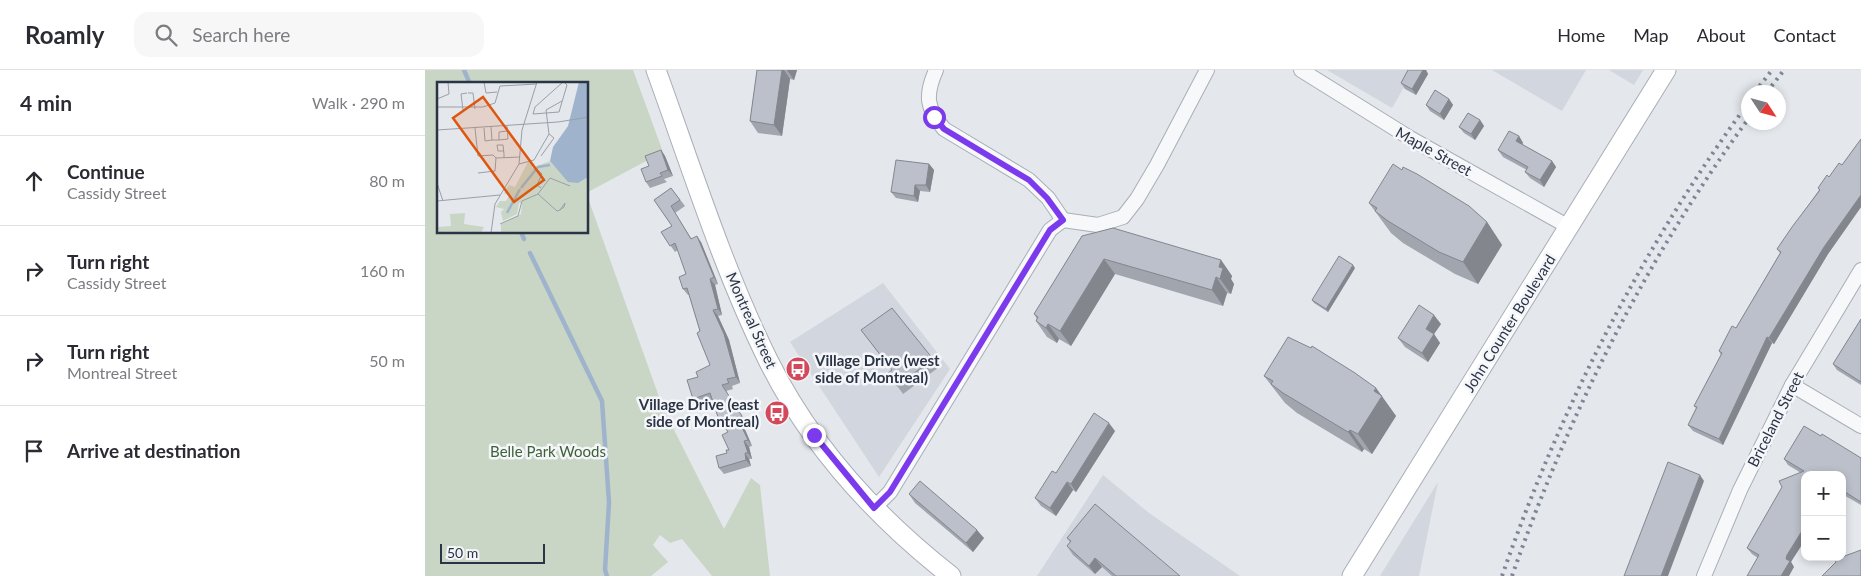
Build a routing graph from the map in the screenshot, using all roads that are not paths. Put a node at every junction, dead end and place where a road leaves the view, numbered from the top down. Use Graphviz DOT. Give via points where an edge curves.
graph roads {
  1 [pos="656,70"];
  2 [pos="936,70"];
  3 [pos="1207,70"];
  4 [pos="1301,70"];
  5 [pos="1666,70"];
  6 [pos="1063,220"];
  7 [pos="1569,227"];
  8 [pos="1861,270"];
  9 [pos="1792,385"];
  10 [pos="1861,426"];
  11 [pos="874,508"];
  12 [pos="951,576"];
  13 [pos="1352,576"];
  14 [pos="1704,576"];
  1 -- 11 [label="main road, Montreal Street" via="728,264 768,360 814,435"];
  2 -- 6 [label="street" via="929,87 929,105 944,129 1029,180"];
  3 -- 6 [label="street" via="1157,165 1123,216 1098,224"];
  4 -- 7 [label="street, Maple Street" via="1409,138"];
  5 -- 7 [label="main road, John Counter Boulevard"];
  6 -- 11 [label="street" via="1050,230 890,492"];
  7 -- 13 [label="main road, John Counter Boulevard"];
  8 -- 9 [label="street, Briceland Street"];
  9 -- 10 [label="street"];
  9 -- 14 [label="street, Briceland Street" via="1740,490"];
  11 -- 12 [label="main road, Montreal Street"];
}
